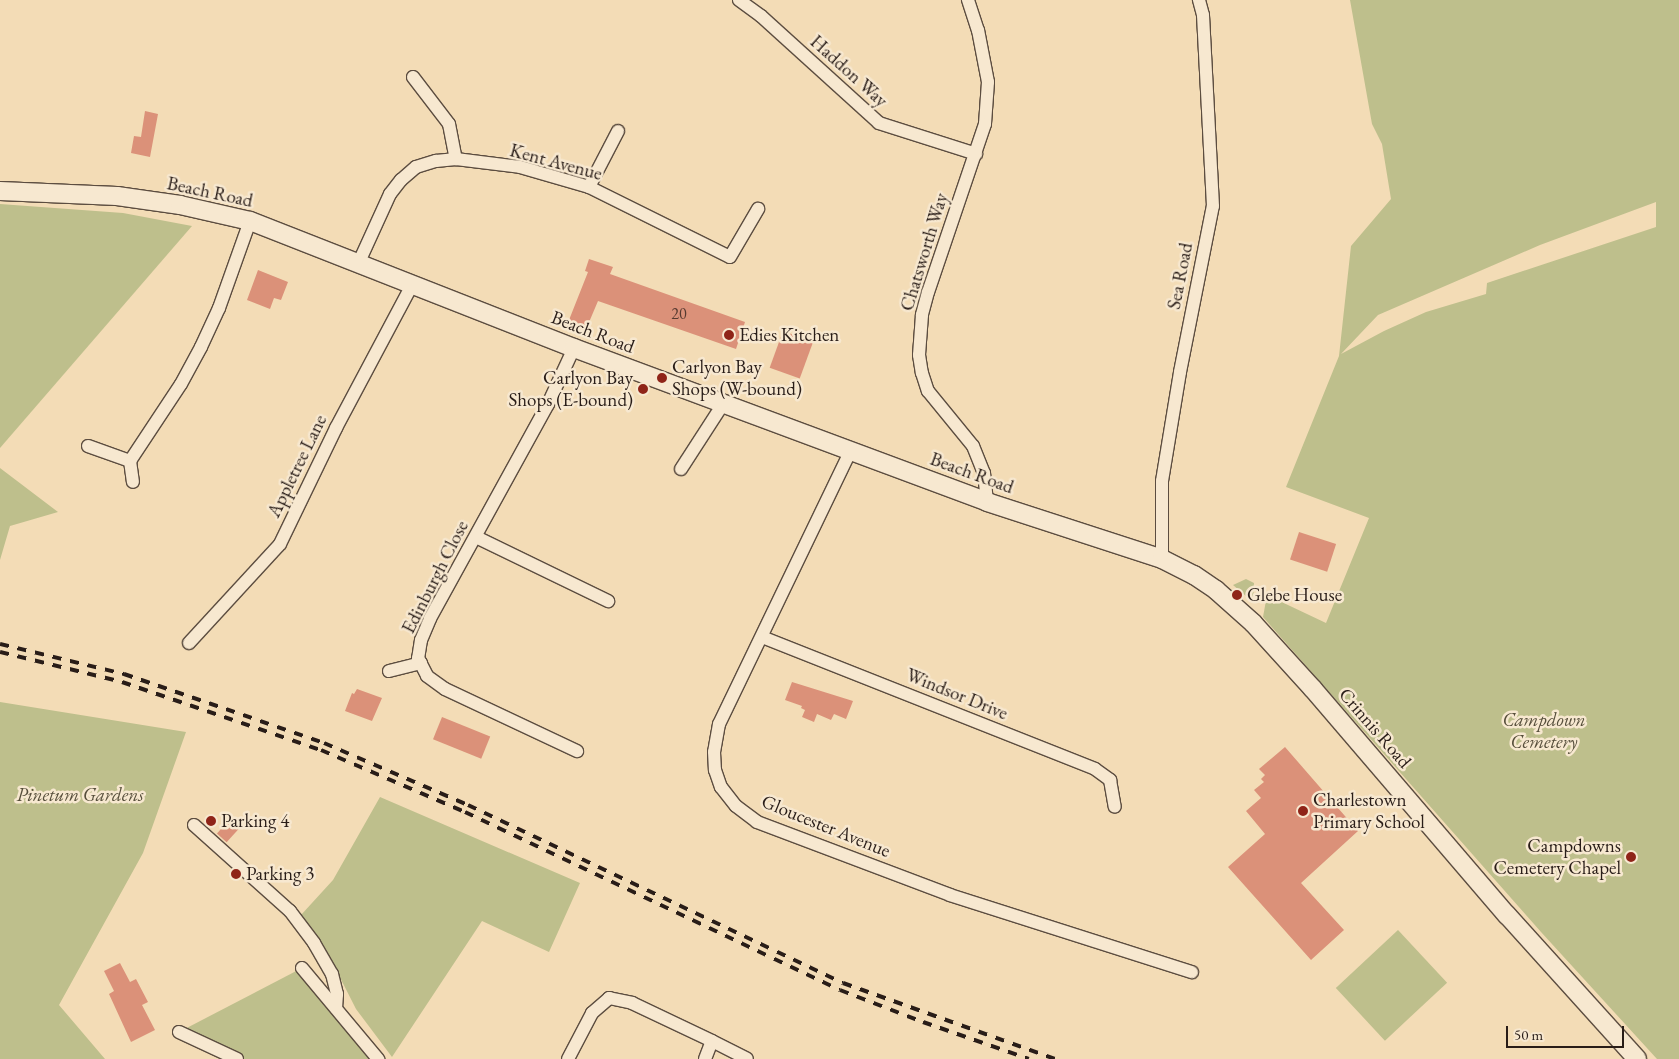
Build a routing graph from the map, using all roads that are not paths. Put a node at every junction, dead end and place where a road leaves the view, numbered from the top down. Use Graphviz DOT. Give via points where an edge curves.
graph roads {
  1 [pos="739,0"];
  2 [pos="968,0"];
  3 [pos="1199,0"];
  4 [pos="414,77"];
  5 [pos="618,131"];
  6 [pos="976,154"];
  7 [pos="456,160"];
  8 [pos="589,187"];
  9 [pos="0,191"];
  10 [pos="758,209"];
  11 [pos="250,221"];
  12 [pos="359,262"];
  13 [pos="412,285"];
  14 [pos="574,348"];
  15 [pos="723,404"];
  16 [pos="88,446"];
  17 [pos="851,450"];
  18 [pos="130,461"];
  19 [pos="681,469"];
  20 [pos="132,482"];
  21 [pos="987,502"];
  22 [pos="476,537"];
  23 [pos="1162,559"];
  24 [pos="608,601"];
  25 [pos="762,637"];
  26 [pos="189,643"];
  27 [pos="421,663"];
  28 [pos="389,671"];
  29 [pos="577,751"];
  30 [pos="1115,807"];
  31 [pos="194,825"];
  32 [pos="302,968"];
  33 [pos="1192,972"];
  34 [pos="336,1008"];
  35 [pos="179,1032"];
  36 [pos="712,1041"];
  37 [pos="237,1059"];
  38 [pos="378,1059"];
  39 [pos="568,1059"];
  40 [pos="705,1059"];
  41 [pos="747,1059"];
  42 [pos="1637,1059"];
  1 -- 6 [label="street, Haddon Way" via="761,16 879,123"];
  2 -- 6 [label="street, Chatsworth Way" via="978,30 988,82 985,124"];
  3 -- 23 [label="street, Sea Road" via="1203,15 1213,206 1162,481"];
  4 -- 7 [label="street" via="449,124"];
  5 -- 8 [label="street"];
  6 -- 21 [label="street, Chatsworth Way" via="928,292 922,315 919,355 928,391 973,446 984,473"];
  7 -- 8 [label="street, Kent Avenue" via="520,167"];
  7 -- 12 [label="street, Kent Avenue" via="416,167 401,180 390,194"];
  8 -- 10 [label="street, Kent Avenue" via="730,257"];
  9 -- 11 [label="street, Beach Road" via="117,196"];
  11 -- 12 [label="street, Beach Road"];
  11 -- 18 [label="street" via="202,347 182,384"];
  12 -- 13 [label="street, Beach Road"];
  13 -- 14 [label="street, Beach Road"];
  13 -- 26 [label="street, Appletree Lane" via="336,428 280,544"];
  14 -- 15 [label="street, Beach Road"];
  14 -- 22 [label="street, Edinburgh Close" via="548,404"];
  15 -- 17 [label="street, Beach Road"];
  15 -- 19 [label="street"];
  16 -- 18 [label="street"];
  17 -- 21 [label="street, Beach Road"];
  17 -- 25 [label="street, Gloucester Avenue"];
  18 -- 20 [label="street"];
  21 -- 23 [label="street, Beach Road"];
  22 -- 24 [label="street"];
  22 -- 27 [label="street, Edinburgh Close" via="421,640 418,658"];
  23 -- 42 [label="street, Crinnis Road" via="1216,590 1252,623"];
  25 -- 30 [label="street, Windsor Drive" via="1095,769 1110,780"];
  25 -- 33 [label="street, Gloucester Avenue" via="719,724 715,739 715,770 721,787 736,806 757,822 950,895"];
  27 -- 28 [label="street"];
  27 -- 29 [label="street, Edinburgh Close" via="427,676 445,689"];
  31 -- 34 [label="street" via="290,911 314,942 332,974 337,994"];
  32 -- 34 [label="street"];
  34 -- 38 [label="street"];
  35 -- 37 [label="street"];
  36 -- 39 [label="street" via="632,1003 609,998 592,1013"];
  36 -- 40 [label="street"];
  36 -- 41 [label="street"];
}
